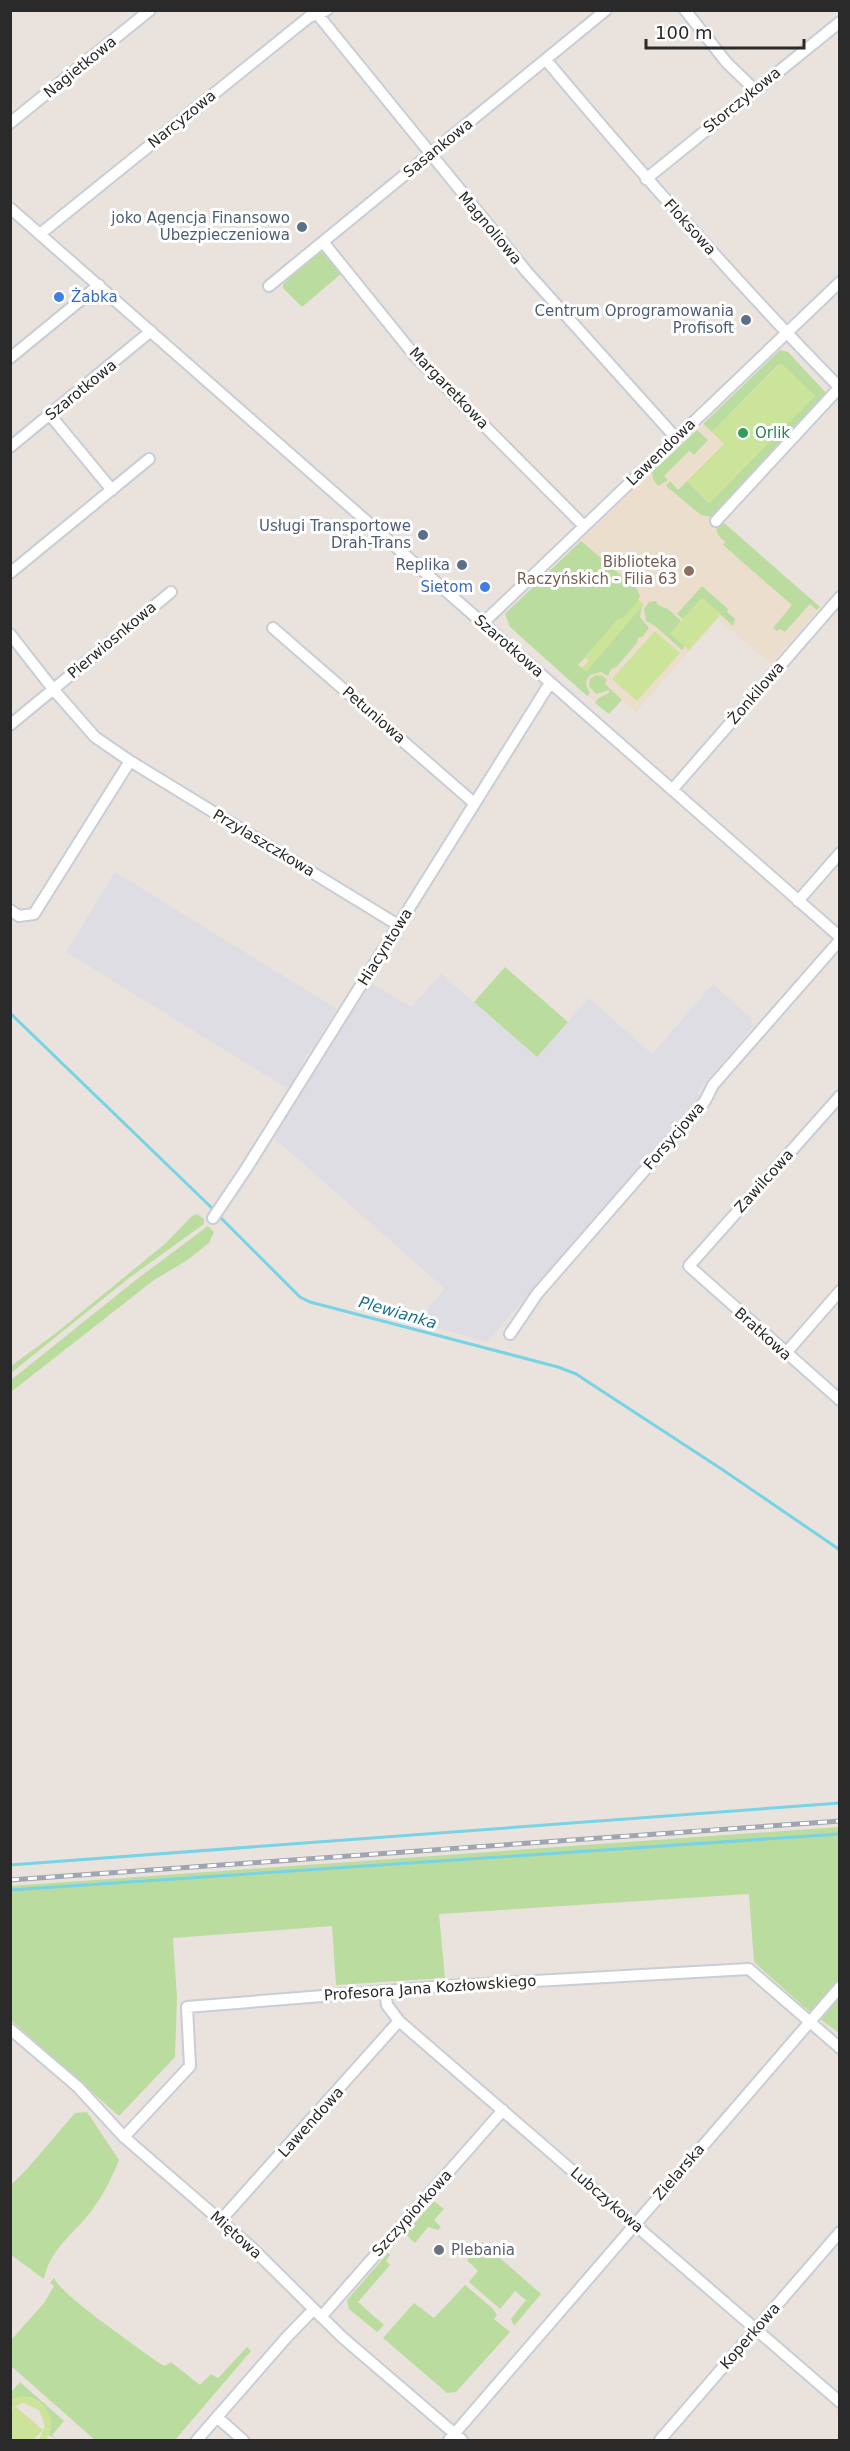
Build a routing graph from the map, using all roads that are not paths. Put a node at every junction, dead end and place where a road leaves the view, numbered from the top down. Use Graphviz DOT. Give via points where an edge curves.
graph roads {
  1 [pos="150,10"];
  2 [pos="606,10"];
  3 [pos="685,10"];
  4 [pos="319,11"];
  5 [pos="840,22"];
  6 [pos="546,60"];
  7 [pos="754,90"];
  8 [pos="10,123"];
  9 [pos="429,155"];
  10 [pos="646,179"];
  11 [pos="10,208"];
  12 [pos="40,234"];
  13 [pos="323,242"];
  14 [pos="840,282"];
  15 [pos="99,285"];
  16 [pos="269,286"];
  17 [pos="151,331"];
  18 [pos="786,334"];
  19 [pos="10,358"];
  20 [pos="839,388"];
  21 [pos="50,415"];
  22 [pos="676,438"];
  23 [pos="10,447"];
  24 [pos="149,459"];
  25 [pos="112,490"];
  26 [pos="716,521"];
  27 [pos="584,526"];
  28 [pos="10,573"];
  29 [pos="171,592"];
  30 [pos="840,597"];
  31 [pos="483,623"];
  32 [pos="273,628"];
  33 [pos="10,634"];
  34 [pos="550,683"];
  35 [pos="54,688"];
  36 [pos="10,725"];
  37 [pos="130,761"];
  38 [pos="672,790"];
  39 [pos="474,803"];
  40 [pos="840,853"];
  41 [pos="798,901"];
  42 [pos="10,910"];
  43 [pos="398,925"];
  44 [pos="840,938"];
  45 [pos="840,1096"];
  46 [pos="216,1215"];
  47 [pos="689,1266"];
  48 [pos="840,1291"];
  49 [pos="510,1334"];
  50 [pos="785,1354"];
  51 [pos="840,1400"];
  52 [pos="840,1987"];
  53 [pos="386,1991"];
  54 [pos="399,2021"];
  55 [pos="808,2022"];
  56 [pos="10,2029"];
  57 [pos="840,2048"];
  58 [pos="503,2110"];
  59 [pos="124,2137"];
  60 [pos="221,2220"];
  61 [pos="634,2224"];
  62 [pos="840,2232"];
  63 [pos="317,2314"];
  64 [pos="757,2329"];
  65 [pos="840,2402"];
  66 [pos="218,2418"];
  67 [pos="455,2438"];
  68 [pos="197,2440"];
  69 [pos="243,2440"];
  70 [pos="660,2440"];
  1 -- 8 [label="street, Nagietkowa"];
  2 -- 6 [label="street, Sasankowa"];
  3 -- 7 [label="street"];
  4 -- 9 [label="street, Magnoliowa"];
  4 -- 12 [label="street, Narcyzowa"];
  5 -- 7 [label="street, Storczykowa"];
  6 -- 9 [label="street, Sasankowa"];
  6 -- 10 [label="street, Floksowa"];
  7 -- 10 [label="street, Storczykowa"];
  9 -- 13 [label="street, Sasankowa"];
  9 -- 22 [label="street, Magnoliowa" via="526,271"];
  10 -- 18 [label="street, Floksowa"];
  11 -- 12 [label="street, Szarotkowa"];
  12 -- 15 [label="street, Szarotkowa"];
  13 -- 16 [label="street, Sasankowa"];
  13 -- 27 [label="street, Margaretkowa" via="415,356"];
  14 -- 18 [label="street, Lawendowa"];
  15 -- 17 [label="street, Szarotkowa"];
  15 -- 19 [label="street"];
  17 -- 21 [label="street, Szarotkowa"];
  17 -- 31 [label="street, Szarotkowa"];
  18 -- 20 [label="street, Floksowa"];
  18 -- 22 [label="street, Lawendowa"];
  20 -- 26 [label="street"];
  21 -- 23 [label="street, Szarotkowa"];
  21 -- 25 [label="street"];
  22 -- 27 [label="street, Lawendowa"];
  24 -- 25 [label="street"];
  25 -- 28 [label="street"];
  27 -- 31 [label="street, Lawendowa"];
  29 -- 35 [label="street, Pierwiosnkowa"];
  30 -- 38 [label="street, Żonkilowa"];
  31 -- 34 [label="street, Szarotkowa"];
  32 -- 39 [label="street, Petuniowa"];
  33 -- 35 [label="street, Przylaszczkowa"];
  34 -- 38 [label="street, Szarotkowa"];
  34 -- 39 [label="street, Hiacyntowa"];
  35 -- 36 [label="street"];
  35 -- 37 [label="street, Przylaszczkowa" via="96,737"];
  37 -- 42 [label="street" via="34,914 20,916"];
  37 -- 43 [label="street, Przylaszczkowa"];
  38 -- 41 [label="street, Szarotkowa"];
  39 -- 43 [label="street, Hiacyntowa"];
  40 -- 41 [label="street"];
  41 -- 44 [label="street, Szarotkowa"];
  43 -- 46 [label="street, Hiacyntowa"];
  44 -- 49 [label="street, Forsycjowa" via="537,1294"];
  45 -- 47 [label="street, Zawilcowa"];
  47 -- 50 [label="street, Bratkowa"];
  48 -- 50 [label="street"];
  50 -- 51 [label="street, Bratkowa"];
  52 -- 55 [label="street, Zielarska"];
  53 -- 54 [label="street, Lubczykowa" via="387,2005"];
  53 -- 55 [label="street, Profesora Jana Kozłowskiego" via="749,1969"];
  53 -- 59 [label="street, Profesora Jana Kozłowskiego" via="187,2007 190,2066"];
  54 -- 58 [label="street, Lubczykowa"];
  54 -- 60 [label="street, Lawendowa"];
  55 -- 57 [label="street, Profesora Jana Kozłowskiego"];
  55 -- 61 [label="street, Zielarska"];
  56 -- 59 [label="street, Miętowa" via="78,2087"];
  58 -- 61 [label="street, Lubczykowa"];
  58 -- 63 [label="street, Szczypiorkowa"];
  59 -- 60 [label="street, Miętowa"];
  60 -- 63 [label="street, Miętowa"];
  61 -- 64 [label="street, Lubczykowa"];
  61 -- 67 [label="street, Zielarska"];
  62 -- 64 [label="street, Koperkowa"];
  63 -- 66 [label="street, Szczypiorkowa" via="286,2338"];
  63 -- 67 [label="street, Miętowa"];
  64 -- 65 [label="street, Lubczykowa"];
  64 -- 70 [label="street, Koperkowa"];
  66 -- 68 [label="street, Szczypiorkowa"];
  66 -- 69 [label="street"];
}
